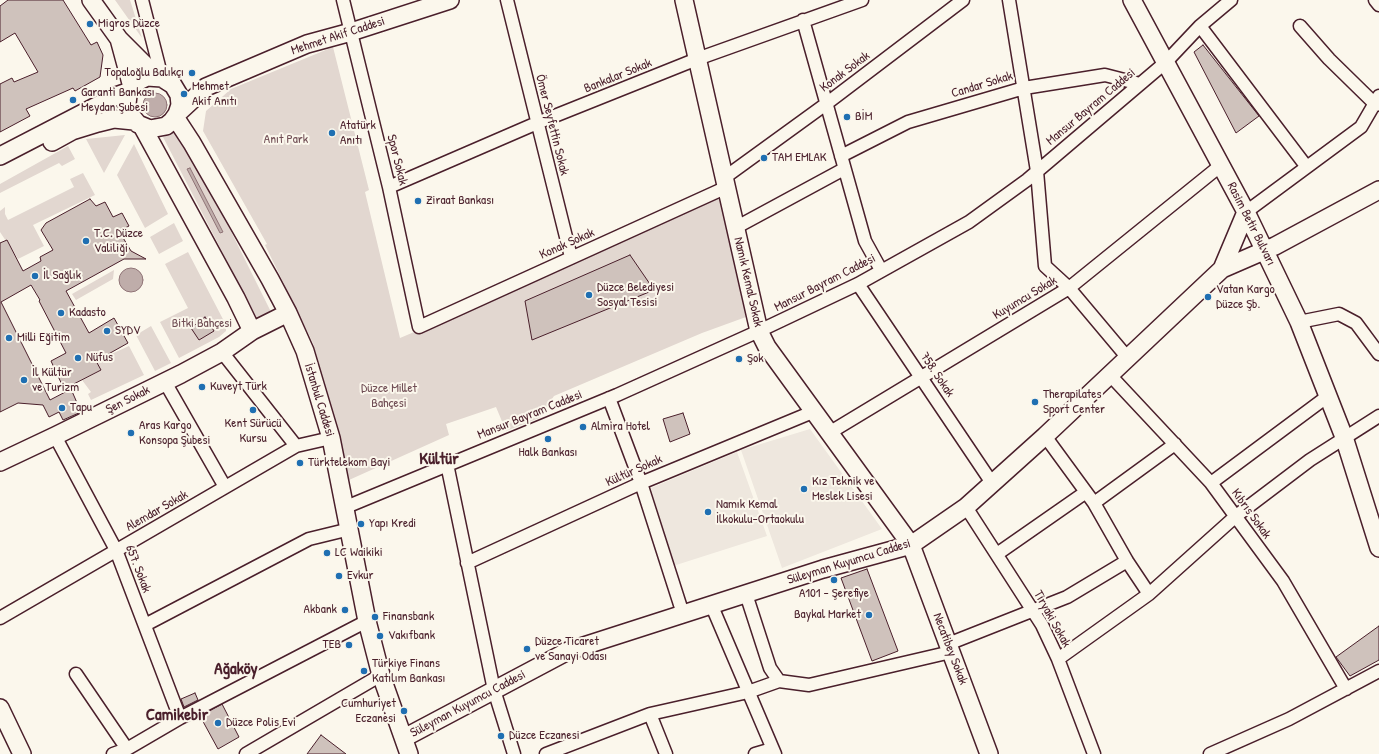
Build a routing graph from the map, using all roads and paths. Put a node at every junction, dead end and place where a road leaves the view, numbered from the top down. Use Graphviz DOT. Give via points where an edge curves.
graph roads {
  1 [pos="91,0"];
  2 [pos="142,0"];
  3 [pos="343,0"];
  4 [pos="450,0"];
  5 [pos="507,0"];
  6 [pos="684,0"];
  7 [pos="862,0"];
  8 [pos="963,0"];
  9 [pos="1009,0"];
  10 [pos="1132,0"];
  11 [pos="1231,0"];
  12 [pos="1375,0"];
  13 [pos="1379,4"];
  14 [pos="803,20"];
  15 [pos="1200,26"];
  16 [pos="1300,26"];
  17 [pos="351,32"];
  18 [pos="119,39"];
  19 [pos="698,59"];
  20 [pos="1166,62"];
  21 [pos="164,80"];
  22 [pos="1140,84"];
  23 [pos="206,87"];
  24 [pos="1024,88"];
  25 [pos="131,89"];
  26 [pos="1377,100"];
  27 [pos="826,104"];
  28 [pos="176,116"];
  29 [pos="537,123"];
  30 [pos="138,124"];
  31 [pos="0,156"];
  32 [pos="841,156"];
  33 [pos="1220,166"];
  34 [pos="1306,166"];
  35 [pos="0,168"];
  36 [pos="844,169"];
  37 [pos="1037,171"];
  38 [pos="725,182"];
  39 [pos="389,187"];
  40 [pos="1378,193"];
  41 [pos="1246,212"];
  42 [pos="735,228"];
  43 [pos="1265,250"];
  44 [pos="571,257"];
  45 [pos="1222,269"];
  46 [pos="881,270"];
  47 [pos="858,284"];
  48 [pos="1069,288"];
  49 [pos="288,313"];
  50 [pos="1298,322"];
  51 [pos="419,327"];
  52 [pos="252,331"];
  53 [pos="759,331"];
  54 [pos="222,352"];
  55 [pos="1379,354"];
  56 [pos="1127,357"];
  57 [pos="1109,374"];
  58 [pos="921,376"];
  59 [pos="165,382"];
  60 [pos="1328,396"];
  61 [pos="609,398"];
  62 [pos="815,411"];
  63 [pos="1379,416"];
  64 [pos="829,433"];
  65 [pos="55,436"];
  66 [pos="1045,436"];
  67 [pos="1344,437"];
  68 [pos="331,438"];
  69 [pos="1176,444"];
  70 [pos="296,446"];
  71 [pos="0,462"];
  72 [pos="447,464"];
  73 [pos="641,483"];
  74 [pos="992,483"];
  75 [pos="1211,483"];
  76 [pos="225,487"];
  77 [pos="1086,492"];
  78 [pos="1094,503"];
  79 [pos="966,506"];
  80 [pos="346,507"];
  81 [pos="1236,516"];
  82 [pos="350,529"];
  83 [pos="911,545"];
  84 [pos="1379,548"];
  85 [pos="116,550"];
  86 [pos="997,554"];
  87 [pos="1127,561"];
  88 [pos="467,563"];
  89 [pos="746,594"];
  90 [pos="1149,594"];
  91 [pos="711,604"];
  92 [pos="1033,610"];
  93 [pos="683,614"];
  94 [pos="0,618"];
  95 [pos="367,621"];
  96 [pos="145,626"];
  97 [pos="950,648"];
  98 [pos="1058,659"];
  99 [pos="1379,671"];
  100 [pos="76,674"];
  101 [pos="381,674"];
  102 [pos="779,681"];
  103 [pos="1346,689"];
  104 [pos="494,690"];
  105 [pos="748,692"];
  106 [pos="0,708"];
  107 [pos="650,714"];
  108 [pos="180,718"];
  109 [pos="404,738"];
  110 [pos="140,748"];
  111 [pos="126,749"];
  112 [pos="774,751"];
  113 [pos="22,754"];
  114 [pos="113,754"];
  115 [pos="246,754"];
  116 [pos="410,754"];
  117 [pos="514,754"];
  118 [pos="546,754"];
  119 [pos="666,754"];
  120 [pos="755,754"];
  121 [pos="989,754"];
  122 [pos="1094,754"];
  123 [pos="1210,754"];
  1 -- 18 [label="main road"];
  2 -- 21 [label="street"];
  3 -- 17 [label="street, Spor Sokak"];
  4 -- 17 [label="main road, Mehmet Akif Caddesi"];
  5 -- 29 [label="street, Ömer Seyfettin Sokak"];
  6 -- 19 [label="main road, Namık Kemal Sokak"];
  7 -- 14 [label="street, Bankalar Sokak"];
  8 -- 27 [label="street, Konak Sokak"];
  9 -- 24 [label="street"];
  10 -- 20 [label="main road, Rasim Betir Bulvarı"];
  11 -- 15 [label="street, Mansur Bayram Caddesi"];
  12 -- 13 [label="street"];
  14 -- 19 [label="street, Bankalar Sokak"];
  14 -- 27 [label="street"];
  15 -- 20 [label="street, Mansur Bayram Caddesi"];
  15 -- 34 [label="street"];
  16 -- 26 [label="street" via="1329,59"];
  17 -- 23 [label="main road, Mehmet Akif Caddesi" via="307,44"];
  17 -- 39 [label="street, Spor Sokak"];
  18 -- 21 [label="main road"];
  18 -- 25 [label="main road"];
  19 -- 29 [label="street, Bankalar Sokak"];
  19 -- 38 [label="main road, Namık Kemal Sokak"];
  20 -- 22 [label="street, Mansur Bayram Caddesi"];
  20 -- 33 [label="main road, Rasim Betir Bulvarı"];
  21 -- 23 [label="main road"];
  21 -- 25 [label="main road" via="147,77"];
  21 -- 28 [label="main road" via="179,95 180,105"];
  22 -- 24 [label="street, Candar Sokak" via="1105,75"];
  22 -- 37 [label="street, Mansur Bayram Caddesi"];
  23 -- 28 [label="main road"];
  24 -- 32 [label="street, Candar Sokak" via="908,122"];
  24 -- 37 [label="street"];
  25 -- 30 [label="main road" via="127,104 129,113"];
  25 -- 31 [label="main road"];
  26 -- 34 [label="street" via="1362,127"];
  27 -- 32 [label="street"];
  27 -- 38 [label="street, Konak Sokak"];
  28 -- 30 [label="main road" via="166,126 158,128"];
  28 -- 49 [label="main road, İstanbul Caddesi"];
  29 -- 39 [label="street, Bankalar Sokak"];
  29 -- 44 [label="street, Ömer Seyfettin Sokak"];
  30 -- 35 [label="main road" via="114,119 98,122 72,131"];
  30 -- 52 [label="main road"];
  32 -- 36 [label="street"];
  33 -- 41 [label="main road, Rasim Betir Bulvarı"];
  33 -- 48 [label="street, Kuyumcu Sokak"];
  34 -- 41 [label="street"];
  36 -- 42 [label="street"];
  36 -- 46 [label="street" via="865,241"];
  37 -- 46 [label="street, Mansur Bayram Caddesi" via="969,222"];
  37 -- 48 [label="street" via="1045,266"];
  38 -- 42 [label="main road, Namık Kemal Sokak"];
  38 -- 44 [label="street, Konak Sokak"];
  39 -- 51 [label="street, Spor Sokak"];
  40 -- 43 [label="main road"];
  41 -- 43 [label="main road, Rasim Betir Bulvarı"];
  41 -- 45 [label="main road"];
  42 -- 53 [label="main road, Namık Kemal Sokak"];
  43 -- 45 [label="main road"];
  43 -- 50 [label="main road, Rasim Betir Bulvarı"];
  44 -- 51 [label="street, Konak Sokak"];
  45 -- 56 [label="main road, Süleyman Kuyumcu Caddesi"];
  46 -- 47 [label="street, Mansur Bayram Caddesi"];
  47 -- 53 [label="street, Mansur Bayram Caddesi"];
  47 -- 58 [label="street, 758. Sokak"];
  48 -- 56 [label="street"];
  48 -- 58 [label="street, Kuyumcu Sokak"];
  49 -- 52 [label="main road, Şen Sokak"];
  49 -- 68 [label="main road, İstanbul Caddesi" via="305,351"];
  50 -- 55 [label="street" via="1339,314 1356,323"];
  50 -- 60 [label="main road, Rasim Betir Bulvarı"];
  52 -- 54 [label="main road, Şen Sokak"];
  53 -- 61 [label="street, Mansur Bayram Caddesi"];
  53 -- 62 [label="main road, Namık Kemal Sokak" via="767,347"];
  54 -- 59 [label="main road, Şen Sokak"];
  54 -- 70 [label="street"];
  56 -- 57 [label="main road, Süleyman Kuyumcu Caddesi"];
  57 -- 66 [label="main road, Süleyman Kuyumcu Caddesi"];
  57 -- 69 [label="street, Kıbrıs Sokak"];
  58 -- 64 [label="street, Kuyumcu Sokak"];
  58 -- 74 [label="street, 758. Sokak"];
  59 -- 65 [label="main road, Şen Sokak"];
  59 -- 76 [label="street"];
  60 -- 67 [label="main road, Rasim Betir Bulvarı"];
  60 -- 75 [label="street"];
  61 -- 72 [label="street, Mansur Bayram Caddesi"];
  61 -- 73 [label="street"];
  62 -- 64 [label="main road, Namık Kemal Sokak"];
  62 -- 73 [label="street, Kültür Sokak"];
  63 -- 67 [label="street"];
  64 -- 83 [label="main road, Namık Kemal Sokak"];
  65 -- 71 [label="main road, Şen Sokak"];
  65 -- 85 [label="street, 657. Sokak"];
  66 -- 74 [label="main road, Süleyman Kuyumcu Caddesi"];
  66 -- 77 [label="street"];
  67 -- 81 [label="street"];
  67 -- 84 [label="main road, Rasim Betir Bulvarı"];
  68 -- 70 [label="street, Alemdar Sokak"];
  68 -- 80 [label="main road, İstanbul Caddesi"];
  69 -- 75 [label="street, Kıbrıs Sokak"];
  69 -- 78 [label="street"];
  70 -- 76 [label="street, Alemdar Sokak"];
  72 -- 80 [label="street, Mansur Bayram Caddesi"];
  72 -- 88 [label="street"];
  73 -- 88 [label="street, Kültür Sokak"];
  73 -- 93 [label="street"];
  74 -- 79 [label="main road, Süleyman Kuyumcu Caddesi"];
  75 -- 81 [label="street, Kıbrıs Sokak"];
  76 -- 85 [label="street, Alemdar Sokak"];
  77 -- 78 [label="street"];
  77 -- 86 [label="street"];
  78 -- 87 [label="street"];
  79 -- 83 [label="main road, Süleyman Kuyumcu Caddesi"];
  79 -- 86 [label="street, Tiryaki Sokak"];
  80 -- 82 [label="main road, İstanbul Caddesi"];
  81 -- 90 [label="street"];
  81 -- 103 [label="street, Kıbrıs Sokak" via="1283,581"];
  82 -- 95 [label="main road, İstanbul Caddesi"];
  82 -- 96 [label="street" via="309,539"];
  83 -- 89 [label="main road, Süleyman Kuyumcu Caddesi" via="823,569"];
  83 -- 97 [label="main road, Necatibey Sokak"];
  85 -- 94 [label="street, Alemdar Sokak"];
  85 -- 96 [label="street, 657. Sokak"];
  86 -- 92 [label="street, Tiryaki Sokak"];
  87 -- 90 [label="street"];
  87 -- 92 [label="street" via="1067,597"];
  88 -- 104 [label="street"];
  89 -- 91 [label="main road, Süleyman Kuyumcu Caddesi"];
  89 -- 102 [label="street" via="770,668"];
  90 -- 98 [label="street"];
  91 -- 93 [label="main road, Süleyman Kuyumcu Caddesi"];
  91 -- 105 [label="street"];
  92 -- 97 [label="street"];
  92 -- 98 [label="street, Tiryaki Sokak"];
  93 -- 104 [label="main road, Süleyman Kuyumcu Caddesi" via="568,651"];
  95 -- 101 [label="main road, İstanbul Caddesi"];
  95 -- 108 [label="street"];
  96 -- 108 [label="street, 657. Sokak"];
  97 -- 102 [label="street" via="809,685"];
  97 -- 121 [label="main road, Necatibey Sokak"];
  98 -- 122 [label="street, Tiryaki Sokak"];
  99 -- 103 [label="street"];
  100 -- 111 [label="street"];
  101 -- 109 [label="main road, İstanbul Caddesi"];
  101 -- 115 [label="street"];
  102 -- 105 [label="street"];
  103 -- 123 [label="street" via="1290,719"];
  104 -- 109 [label="main road, Süleyman Kuyumcu Caddesi"];
  104 -- 117 [label="street"];
  105 -- 107 [label="street"];
  105 -- 112 [label="street"];
  106 -- 113 [label="main road"];
  107 -- 118 [label="street"];
  107 -- 119 [label="street"];
  108 -- 110 [label="street"];
  109 -- 116 [label="main road, İstanbul Caddesi"];
  110 -- 111 [label="street"];
  111 -- 114 [label="street"];
  112 -- 120 [label="street"];
}
